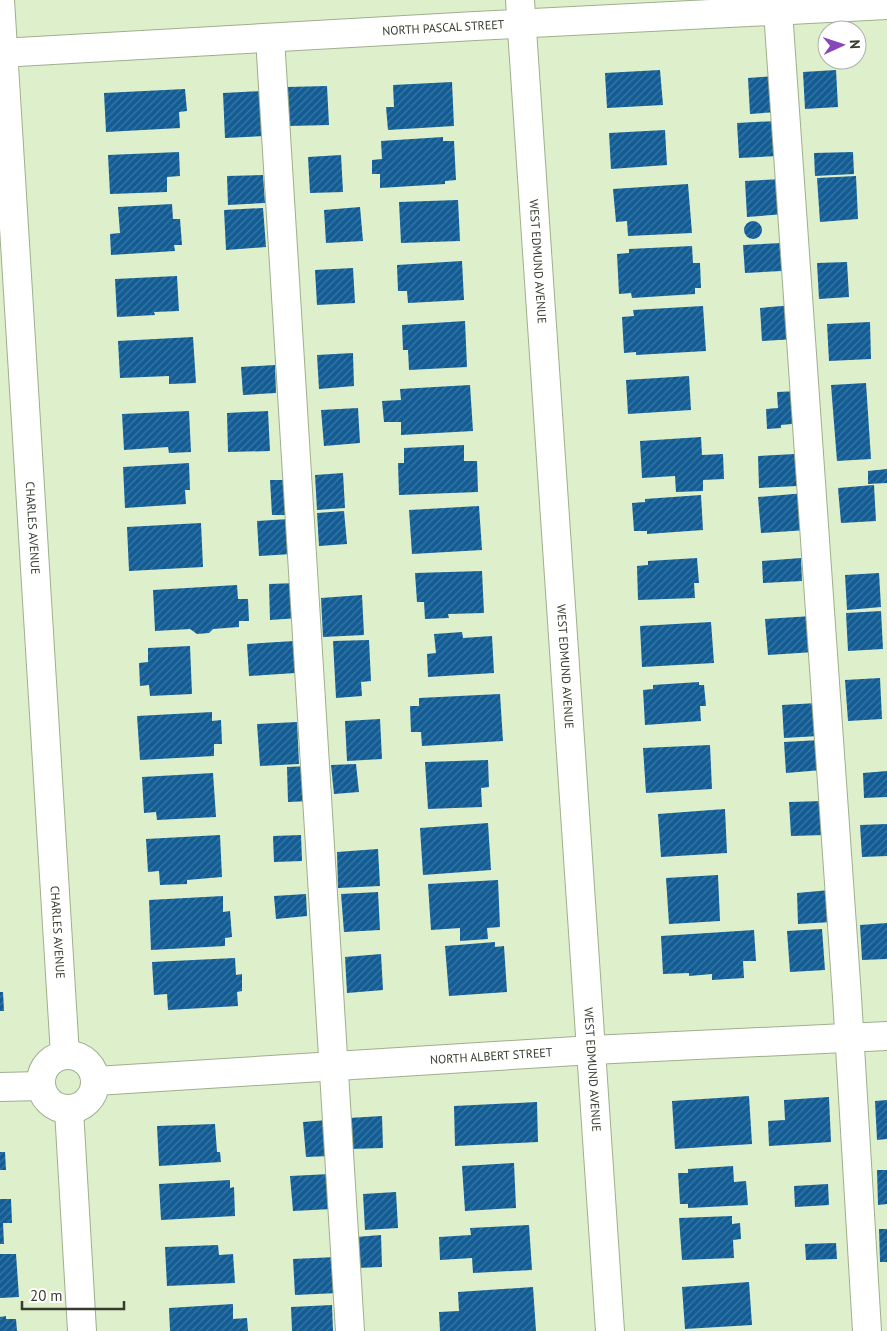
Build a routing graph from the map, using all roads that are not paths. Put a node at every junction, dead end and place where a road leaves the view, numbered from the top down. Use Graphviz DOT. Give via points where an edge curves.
graph roads {
  1 [pos="0,0"];
  2 [pos="887,5"];
  3 [pos="778,11"];
  4 [pos="521,12"];
  5 [pos="270,38"];
  6 [pos="2,52"];
  7 [pos="887,1036"];
  8 [pos="849,1038"];
  9 [pos="592,1050"];
  10 [pos="65,1055"];
  11 [pos="333,1065"];
  12 [pos="96,1081"];
  13 [pos="41,1086"];
  14 [pos="0,1087"];
  15 [pos="69,1110"];
  16 [pos="82,1331"];
  17 [pos="350,1331"];
  18 [pos="610,1331"];
  19 [pos="867,1331"];
  1 -- 6 [label="street, CHARLES AVENUE"];
  2 -- 3 [label="street, NORTH PASCAL STREET"];
  3 -- 4 [label="street, NORTH PASCAL STREET"];
  3 -- 8 [label="street"];
  4 -- 5 [label="street, NORTH PASCAL STREET"];
  4 -- 9 [label="street, WEST EDMUND AVENUE"];
  5 -- 6 [label="street, NORTH PASCAL STREET"];
  5 -- 11 [label="street"];
  6 -- 10 [label="street, CHARLES AVENUE"];
  7 -- 8 [label="street, NORTH ALBERT STREET"];
  8 -- 9 [label="street, NORTH ALBERT STREET"];
  8 -- 19 [label="street"];
  9 -- 11 [label="street, NORTH ALBERT STREET"];
  9 -- 18 [label="street, WEST EDMUND AVENUE"];
  10 -- 12 [label="street" via="84,1059"];
  10 -- 13 [label="street" via="58,1056 46,1066"];
  11 -- 12 [label="street, NORTH ALBERT STREET"];
  11 -- 17 [label="street"];
  12 -- 15 [label="street" via="90,1099 84,1105"];
  13 -- 14 [label="street"];
  13 -- 15 [label="street" via="51,1104"];
  15 -- 16 [label="street"];
}
